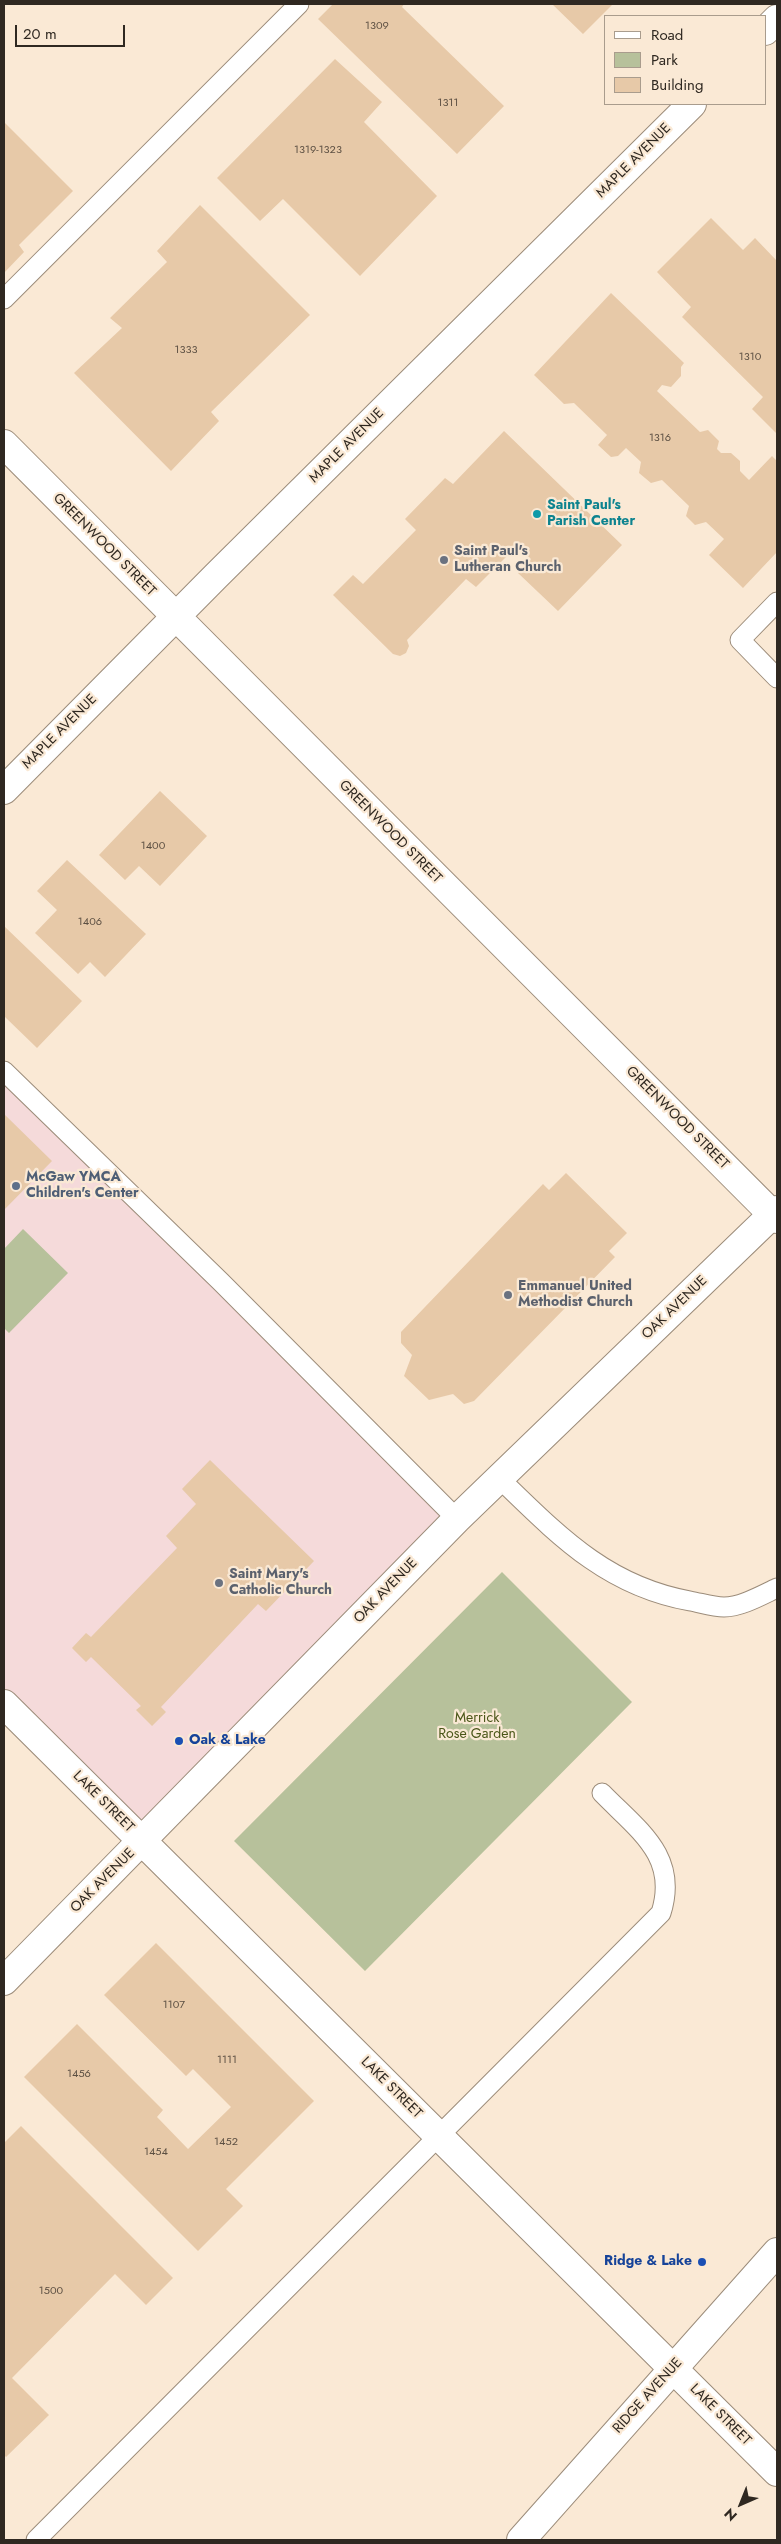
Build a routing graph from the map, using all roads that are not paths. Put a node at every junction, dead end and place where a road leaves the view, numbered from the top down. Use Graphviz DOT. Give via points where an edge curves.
graph roads {
  1 [pos="299,4"];
  2 [pos="777,19"];
  3 [pos="766,30"];
  4 [pos="691,105"];
  5 [pos="4,298"];
  6 [pos="4,444"];
  7 [pos="777,602"];
  8 [pos="175,616"];
  9 [pos="777,678"];
  10 [pos="4,790"];
  11 [pos="4,1071"];
  12 [pos="776,1214"];
  13 [pos="499,1478"];
  14 [pos="457,1519"];
  15 [pos="777,1588"];
  16 [pos="4,1704"];
  17 [pos="602,1793"];
  18 [pos="143,1841"];
  19 [pos="4,1982"];
  20 [pos="440,2137"];
  21 [pos="777,2252"];
  22 [pos="673,2368"];
  23 [pos="777,2472"];
  24 [pos="36,2540"];
  25 [pos="520,2540"];
  1 -- 5 [label="lane"];
  2 -- 3 [label="street"];
  4 -- 8 [label="street, MAPLE AVENUE"];
  6 -- 8 [label="street, GREENWOOD STREET"];
  7 -- 9 [label="lane" via="740,640"];
  8 -- 10 [label="street, MAPLE AVENUE"];
  8 -- 12 [label="street, GREENWOOD STREET"];
  11 -- 14 [label="lane" via="221,1282"];
  12 -- 13 [label="street, OAK AVENUE"];
  13 -- 14 [label="street, OAK AVENUE"];
  13 -- 15 [label="lane" via="564,1540 635,1586 725,1607"];
  14 -- 18 [label="street, OAK AVENUE"];
  16 -- 18 [label="street, LAKE STREET"];
  17 -- 20 [label="lane" via="656,1850 664,1868 666,1897 661,1913"];
  18 -- 19 [label="street, OAK AVENUE"];
  18 -- 20 [label="street, LAKE STREET"];
  20 -- 22 [label="street, LAKE STREET"];
  20 -- 24 [label="lane"];
  21 -- 22 [label="street, RIDGE AVENUE"];
  22 -- 23 [label="street, LAKE STREET"];
  22 -- 25 [label="street, RIDGE AVENUE"];
}
